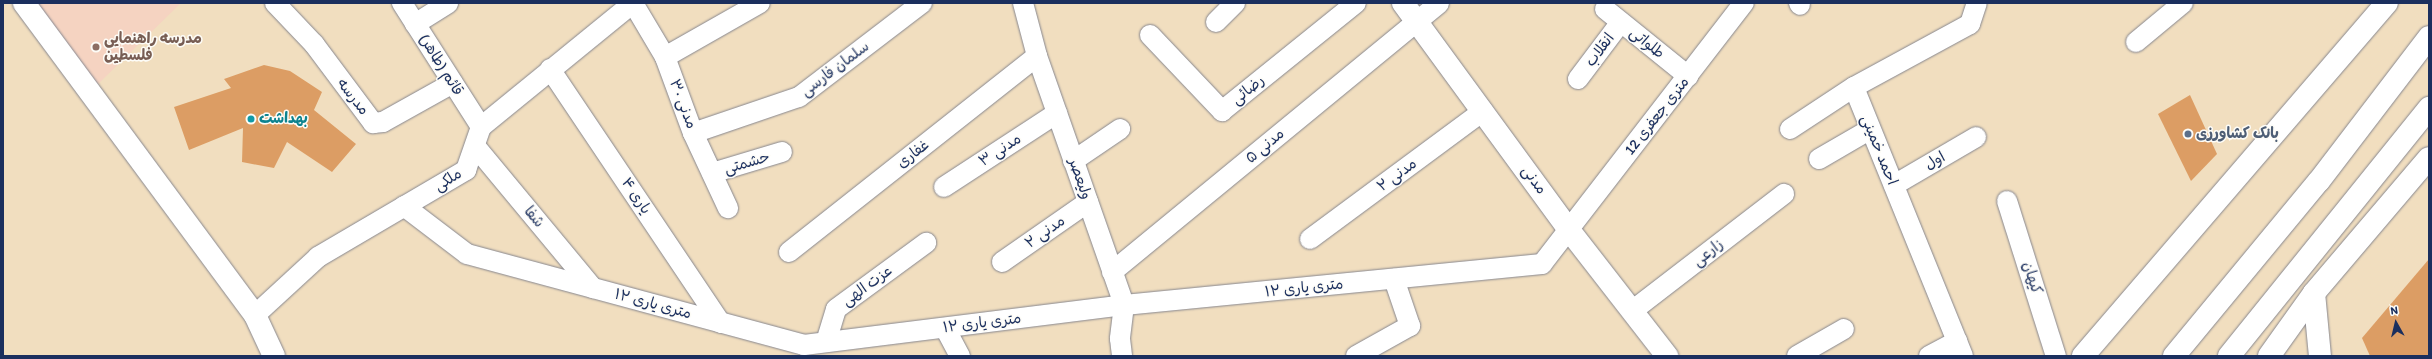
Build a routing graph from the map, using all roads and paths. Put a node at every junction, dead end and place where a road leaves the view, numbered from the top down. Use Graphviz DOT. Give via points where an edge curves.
graph roads {
  1 [pos="24,3"];
  2 [pos="274,3"];
  3 [pos="402,3"];
  4 [pos="448,3"];
  5 [pos="633,3"];
  6 [pos="760,3"];
  7 [pos="922,3"];
  8 [pos="1023,3"];
  9 [pos="1235,3"];
  10 [pos="1356,3"];
  11 [pos="1403,3"];
  12 [pos="1439,3"];
  13 [pos="1744,3"];
  14 [pos="1977,3"];
  15 [pos="2183,3"];
  16 [pos="2387,3"];
  17 [pos="2404,3"];
  18 [pos="1606,9"];
  19 [pos="1417,20"];
  20 [pos="1216,22"];
  21 [pos="1621,22"];
  22 [pos="416,24"];
  23 [pos="1150,36"];
  24 [pos="2429,37"];
  25 [pos="2136,42"];
  26 [pos="2349,48"];
  27 [pos="1037,56"];
  28 [pos="665,57"];
  29 [pos="550,69"];
  30 [pos="1688,76"];
  31 [pos="1578,79"];
  32 [pos="453,83"];
  33 [pos="1854,87"];
  34 [pos="2429,108"];
  35 [pos="1483,111"];
  36 [pos="1057,113"];
  37 [pos="1120,129"];
  38 [pos="1790,129"];
  39 [pos="1869,130"];
  40 [pos="693,133"];
  41 [pos="478,136"];
  42 [pos="1976,137"];
  43 [pos="782,152"];
  44 [pos="2429,158"];
  45 [pos="1819,159"];
  46 [pos="1073,161"];
  47 [pos="712,173"];
  48 [pos="1894,185"];
  49 [pos="944,187"];
  50 [pos="1784,194"];
  51 [pos="2007,201"];
  52 [pos="1088,202"];
  53 [pos="404,206"];
  54 [pos="728,208"];
  55 [pos="1569,230"];
  56 [pos="1310,239"];
  57 [pos="926,243"];
  58 [pos="789,252"];
  59 [pos="1002,262"];
  60 [pos="1112,272"];
  61 [pos="1394,279"];
  62 [pos="593,288"];
  63 [pos="2314,293"];
  64 [pos="1124,306"];
  65 [pos="1632,311"];
  66 [pos="255,315"];
  67 [pos="721,323"];
  68 [pos="945,328"];
  69 [pos="1844,329"];
  70 [pos="826,342"];
  71 [pos="1960,349"];
  72 [pos="274,356"];
  73 [pos="960,356"];
  74 [pos="1122,356"];
  75 [pos="1356,356"];
  76 [pos="1667,356"];
  77 [pos="1798,356"];
  78 [pos="1929,356"];
  79 [pos="2056,356"];
  80 [pos="2083,356"];
  81 [pos="2174,356"];
  82 [pos="2229,356"];
  83 [pos="2269,356"];
  84 [pos="2320,356"];
  1 -- 66 [label="main road"];
  2 -- 32 [label="street, مدرسه" via="314,44 373,122 383,122"];
  3 -- 22 [label="street, قائم (طاهر)"];
  4 -- 22 [label="street"];
  5 -- 28 [label="street, مدنی ۳۰"];
  5 -- 29 [label="street, ملکی"];
  6 -- 28 [label="street"];
  7 -- 40 [label="street, سلمان فارسی" via="799,97"];
  8 -- 27 [label="street, ولیعصر"];
  9 -- 20 [label="street"];
  10 -- 23 [label="street, رضائی" via="1222,111"];
  11 -- 19 [label="main road, مدنی"];
  12 -- 19 [label="street, مدنی ۵"];
  13 -- 30 [label="street, 12 متری جعفری"];
  14 -- 33 [label="street" via="1970,24"];
  15 -- 25 [label="street"];
  16 -- 26 [label="main road"];
  17 -- 26 [label="main road"];
  18 -- 21 [label="street, طلواتی"];
  19 -- 35 [label="main road, مدنی"];
  19 -- 60 [label="street, مدنی ۵"];
  21 -- 30 [label="street, طلواتی"];
  21 -- 31 [label="street, انقلاب"];
  22 -- 32 [label="street, قائم (طاهر)"];
  24 -- 81 [label="main road" via="2319,181"];
  26 -- 80 [label="main road"];
  27 -- 36 [label="street, ولیعصر"];
  27 -- 58 [label="street, غفاری"];
  28 -- 40 [label="street, مدنی ۳۰"];
  29 -- 41 [label="street, ملکی"];
  29 -- 67 [label="street, یاری ۴"];
  30 -- 55 [label="street, 12 متری جعفری"];
  32 -- 41 [label="street, قائم (طاهر)"];
  33 -- 38 [label="street"];
  33 -- 39 [label="street, احمد خمینی"];
  34 -- 82 [label="main road"];
  35 -- 55 [label="main road, مدنی"];
  35 -- 56 [label="street, مدنی ۲"];
  36 -- 46 [label="street, ولیعصر"];
  36 -- 49 [label="street, مدنی ۳"];
  37 -- 46 [label="street"];
  39 -- 45 [label="street"];
  39 -- 48 [label="street, احمد خمینی"];
  40 -- 47 [label="street, مدنی ۳۰"];
  41 -- 53 [label="street, ملکی" via="466,170"];
  41 -- 62 [label="street, شفا"];
  42 -- 48 [label="street, اول"];
  43 -- 47 [label="street, حشمتی"];
  44 -- 63 [label="main road"];
  46 -- 52 [label="street, ولیعصر"];
  47 -- 54 [label="street, مدنی ۳۰"];
  48 -- 71 [label="street, احمد خمینی"];
  50 -- 65 [label="street, زارعی"];
  51 -- 79 [label="street, کیهان"];
  52 -- 59 [label="street, مدنی ۲"];
  52 -- 60 [label="street, ولیعصر"];
  53 -- 62 [label="street, ۱۲ متری یاری" via="467,254"];
  53 -- 66 [label="street, ملکی" via="318,257"];
  55 -- 61 [label="street, ۱۲ متری یاری" via="1542,264"];
  55 -- 65 [label="main road, مدنی"];
  57 -- 70 [label="street, عزت الهی" via="836,309"];
  60 -- 64 [label="street, ولیعصر"];
  61 -- 64 [label="street, ۱۲ متری یاری"];
  61 -- 75 [label="street" via="1410,326"];
  62 -- 67 [label="street, ۱۲ متری یاری"];
  63 -- 83 [label="main road"];
  63 -- 84 [label="main road"];
  64 -- 68 [label="street, ۱۲ متری یاری"];
  64 -- 74 [label="street, ولیعصر" via="1120,339"];
  65 -- 76 [label="main road, مدنی"];
  66 -- 72 [label="main road"];
  67 -- 70 [label="street, ۱۲ متری یاری" via="804,345"];
  68 -- 70 [label="street, ۱۲ متری یاری"];
  68 -- 73 [label="street"];
  69 -- 77 [label="street"];
  71 -- 78 [label="street"];
}
